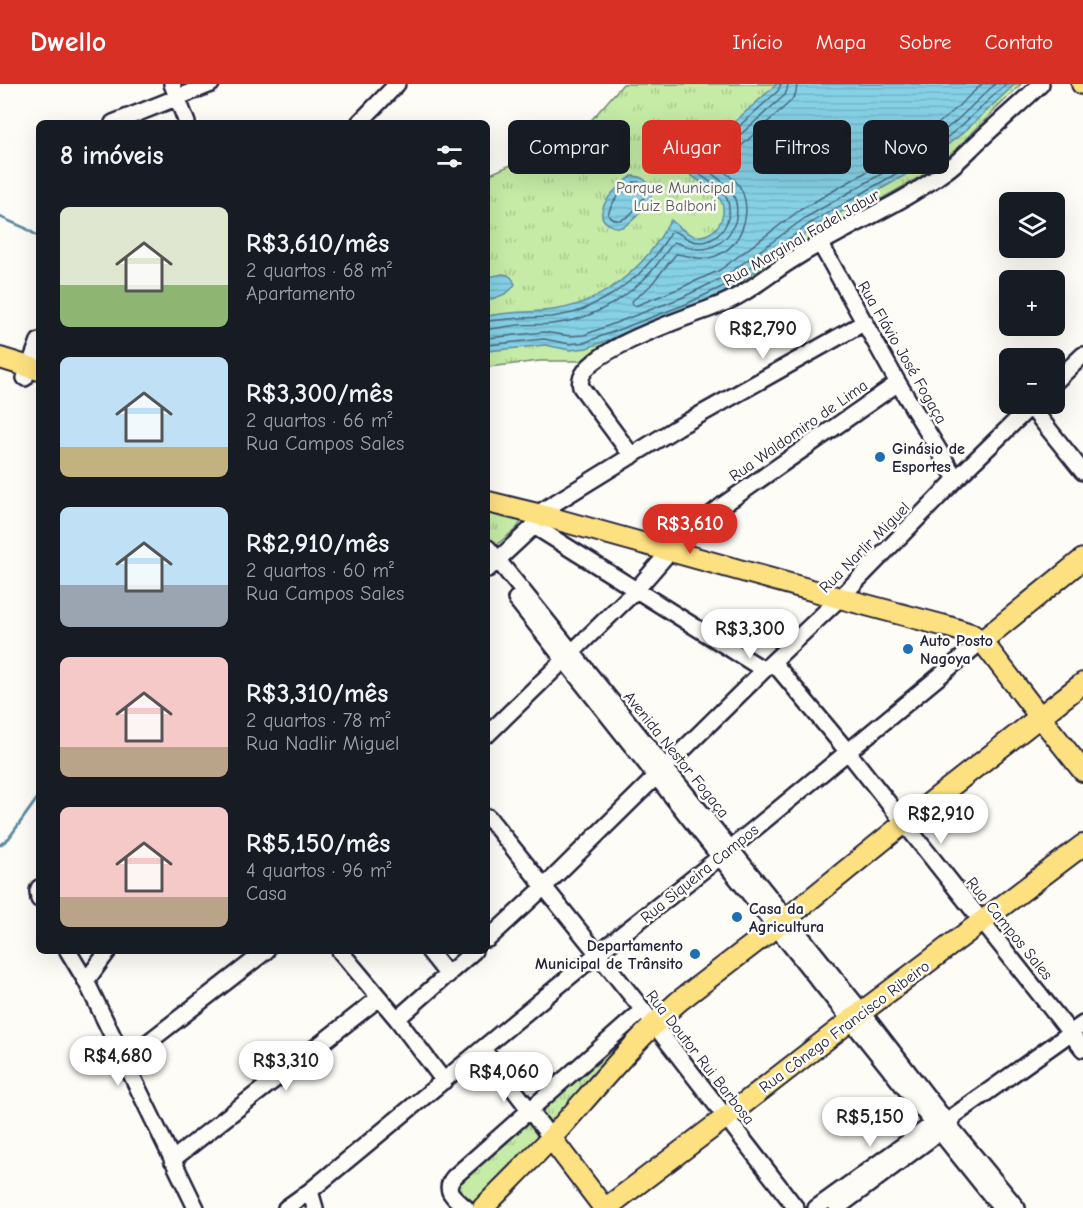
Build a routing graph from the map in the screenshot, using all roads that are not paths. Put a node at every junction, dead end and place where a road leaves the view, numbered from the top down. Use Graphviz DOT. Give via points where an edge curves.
graph roads {
  1 [pos="211,84"];
  2 [pos="397,84"];
  3 [pos="1041,84"];
  4 [pos="175,91"];
  5 [pos="119,120"];
  6 [pos="186,120"];
  7 [pos="362,120"];
  8 [pos="820,243"];
  9 [pos="864,322"];
  10 [pos="1083,355"];
  11 [pos="0,358"];
  12 [pos="36,358"];
  13 [pos="0,370"];
  14 [pos="1065,372"];
  15 [pos="33,374"];
  16 [pos="898,383"];
  17 [pos="1022,414"];
  18 [pos="1038,414"];
  19 [pos="632,456"];
  20 [pos="1083,472"];
  21 [pos="956,479"];
  22 [pos="490,503"];
  23 [pos="536,520"];
  24 [pos="670,551"];
  25 [pos="1083,559"];
  26 [pos="491,565"];
  27 [pos="636,590"];
  28 [pos="840,598"];
  29 [pos="982,641"];
  30 [pos="569,656"];
  31 [pos="769,666"];
  32 [pos="1083,683"];
  33 [pos="1040,717"];
  34 [pos="490,732"];
  35 [pos="848,753"];
  36 [pos="1083,771"];
  37 [pos="661,772"];
  38 [pos="490,820"];
  39 [pos="903,824"];
  40 [pos="1083,845"];
  41 [pos="725,853"];
  42 [pos="544,887"];
  43 [pos="982,921"];
  44 [pos="781,923"];
  45 [pos="490,937"];
  46 [pos="70,954"];
  47 [pos="106,954"];
  48 [pos="262,954"];
  49 [pos="342,954"];
  50 [pos="431,954"];
  51 [pos="471,954"];
  52 [pos="597,954"];
  53 [pos="448,975"];
  54 [pos="86,981"];
  55 [pos="379,998"];
  56 [pos="648,1017"];
  57 [pos="856,1017"];
  58 [pos="397,1019"];
  59 [pos="1083,1024"];
  60 [pos="1070,1033"];
  61 [pos="483,1049"];
  62 [pos="1083,1049"];
  63 [pos="124,1061"];
  64 [pos="444,1081"];
  65 [pos="530,1110"];
  66 [pos="725,1118"];
  67 [pos="944,1122"];
  68 [pos="551,1138"];
  69 [pos="172,1160"];
  70 [pos="310,1191"];
  71 [pos="196,1208"];
  72 [pos="286,1208"];
  73 [pos="315,1208"];
  74 [pos="466,1208"];
  75 [pos="483,1208"];
  76 [pos="605,1208"];
  77 [pos="796,1208"];
  78 [pos="816,1208"];
  79 [pos="837,1208"];
  80 [pos="1001,1208"];
  81 [pos="1017,1208"];
  1 -- 4 [label="street"];
  2 -- 7 [label="street"];
  3 -- 8 [label="street, Rua Marginal Fadel Jabur" via="944,173"];
  4 -- 5 [label="street"];
  4 -- 6 [label="street"];
  8 -- 9 [label="street, Rua Flávio José Fogaça"];
  8 -- 19 [label="street, Rua Marginal Fadel Jabur" via="739,295 642,334 588,367 580,381 582,387"];
  9 -- 16 [label="street, Rua Flávio José Fogaça"];
  9 -- 19 [label="street"];
  10 -- 14 [label="street"];
  11 -- 15 [label="main road"];
  12 -- 15 [label="street"];
  13 -- 15 [label="main road"];
  16 -- 21 [label="street, Rua Flávio José Fogaça"];
  16 -- 24 [label="street, Rua Waldomiro de Lima" via="723,505"];
  17 -- 21 [label="street, Rua Narlir Miguel"];
  18 -- 20 [label="street"];
  19 -- 23 [label="street"];
  21 -- 28 [label="street, Rua Narlir Miguel"];
  22 -- 23 [label="main road"];
  23 -- 24 [label="main road"];
  23 -- 26 [label="street"];
  23 -- 27 [label="street, Rua Campos Sales"];
  24 -- 27 [label="street, Rua Waldomiro de Lima"];
  24 -- 28 [label="main road"];
  25 -- 29 [label="main road, Rua Siqueira Campos"];
  26 -- 30 [label="street, Avenida Nestor Fogaça"];
  27 -- 30 [label="street, Rua Waldomiro de Lima"];
  27 -- 31 [label="street, Rua Campos Sales"];
  28 -- 29 [label="main road" via="949,627"];
  28 -- 31 [label="street, Rua Narlir Miguel"];
  29 -- 33 [label="main road"];
  29 -- 35 [label="street, Rua Siqueira Campos"];
  30 -- 34 [label="street, Rua Waldomiro de Lima"];
  30 -- 37 [label="street, Avenida Nestor Fogaça"];
  31 -- 35 [label="street, Rua Campos Sales"];
  31 -- 37 [label="street, Rua Narlir Miguel"];
  32 -- 33 [label="main road"];
  33 -- 36 [label="main road"];
  33 -- 39 [label="main road"];
  35 -- 39 [label="street, Rua Campos Sales"];
  35 -- 41 [label="street, Rua Siqueira Campos"];
  37 -- 41 [label="street, Avenida Nestor Fogaça"];
  37 -- 42 [label="street, Rua Narlir Miguel"];
  38 -- 42 [label="street, Rua Doutor Rui Barbosa"];
  39 -- 43 [label="street, Rua Campos Sales"];
  39 -- 44 [label="main road"];
  40 -- 43 [label="main road, Rua Cônego Francisco Ribeiro"];
  41 -- 44 [label="street, Avenida Nestor Fogaça"];
  41 -- 52 [label="street, Rua Siqueira Campos"];
  42 -- 45 [label="street, Rua Narlir Miguel"];
  42 -- 52 [label="street, Rua Doutor Rui Barbosa"];
  43 -- 57 [label="main road, Rua Cônego Francisco Ribeiro"];
  43 -- 60 [label="street, Rua Campos Sales"];
  44 -- 56 [label="main road" via="679,1001"];
  44 -- 57 [label="street, Avenida Nestor Fogaça"];
  46 -- 54 [label="street"];
  47 -- 54 [label="street"];
  48 -- 63 [label="street"];
  49 -- 55 [label="street"];
  50 -- 53 [label="street"];
  51 -- 53 [label="street"];
  52 -- 56 [label="street, Rua Doutor Rui Barbosa"];
  52 -- 61 [label="street, Rua Siqueira Campos"];
  53 -- 58 [label="street"];
  54 -- 63 [label="street"];
  55 -- 58 [label="street"];
  55 -- 69 [label="street"];
  56 -- 65 [label="street"];
  56 -- 66 [label="street, Rua Doutor Rui Barbosa"];
  56 -- 68 [label="main road"];
  57 -- 66 [label="main road, Rua Cônego Francisco Ribeiro"];
  57 -- 67 [label="street, Avenida Nestor Fogaça"];
  58 -- 64 [label="street"];
  59 -- 60 [label="street"];
  60 -- 62 [label="street, Rua Campos Sales"];
  60 -- 67 [label="street"];
  61 -- 64 [label="street, Rua Siqueira Campos"];
  61 -- 65 [label="street"];
  63 -- 69 [label="street"];
  64 -- 70 [label="street, Rua Siqueira Campos"];
  65 -- 68 [label="street"];
  65 -- 74 [label="street" via="450,1182 451,1195"];
  66 -- 76 [label="main road, Rua Cônego Francisco Ribeiro"];
  66 -- 77 [label="street, Rua Doutor Rui Barbosa"];
  67 -- 78 [label="street"];
  67 -- 79 [label="street"];
  67 -- 80 [label="street, Avenida Nestor Fogaça"];
  67 -- 81 [label="street, Avenida Nestor Fogaça"];
  68 -- 75 [label="main road"];
  68 -- 76 [label="main road"];
  69 -- 71 [label="street"];
  70 -- 72 [label="street, Rua Siqueira Campos"];
  70 -- 73 [label="street"];
}
